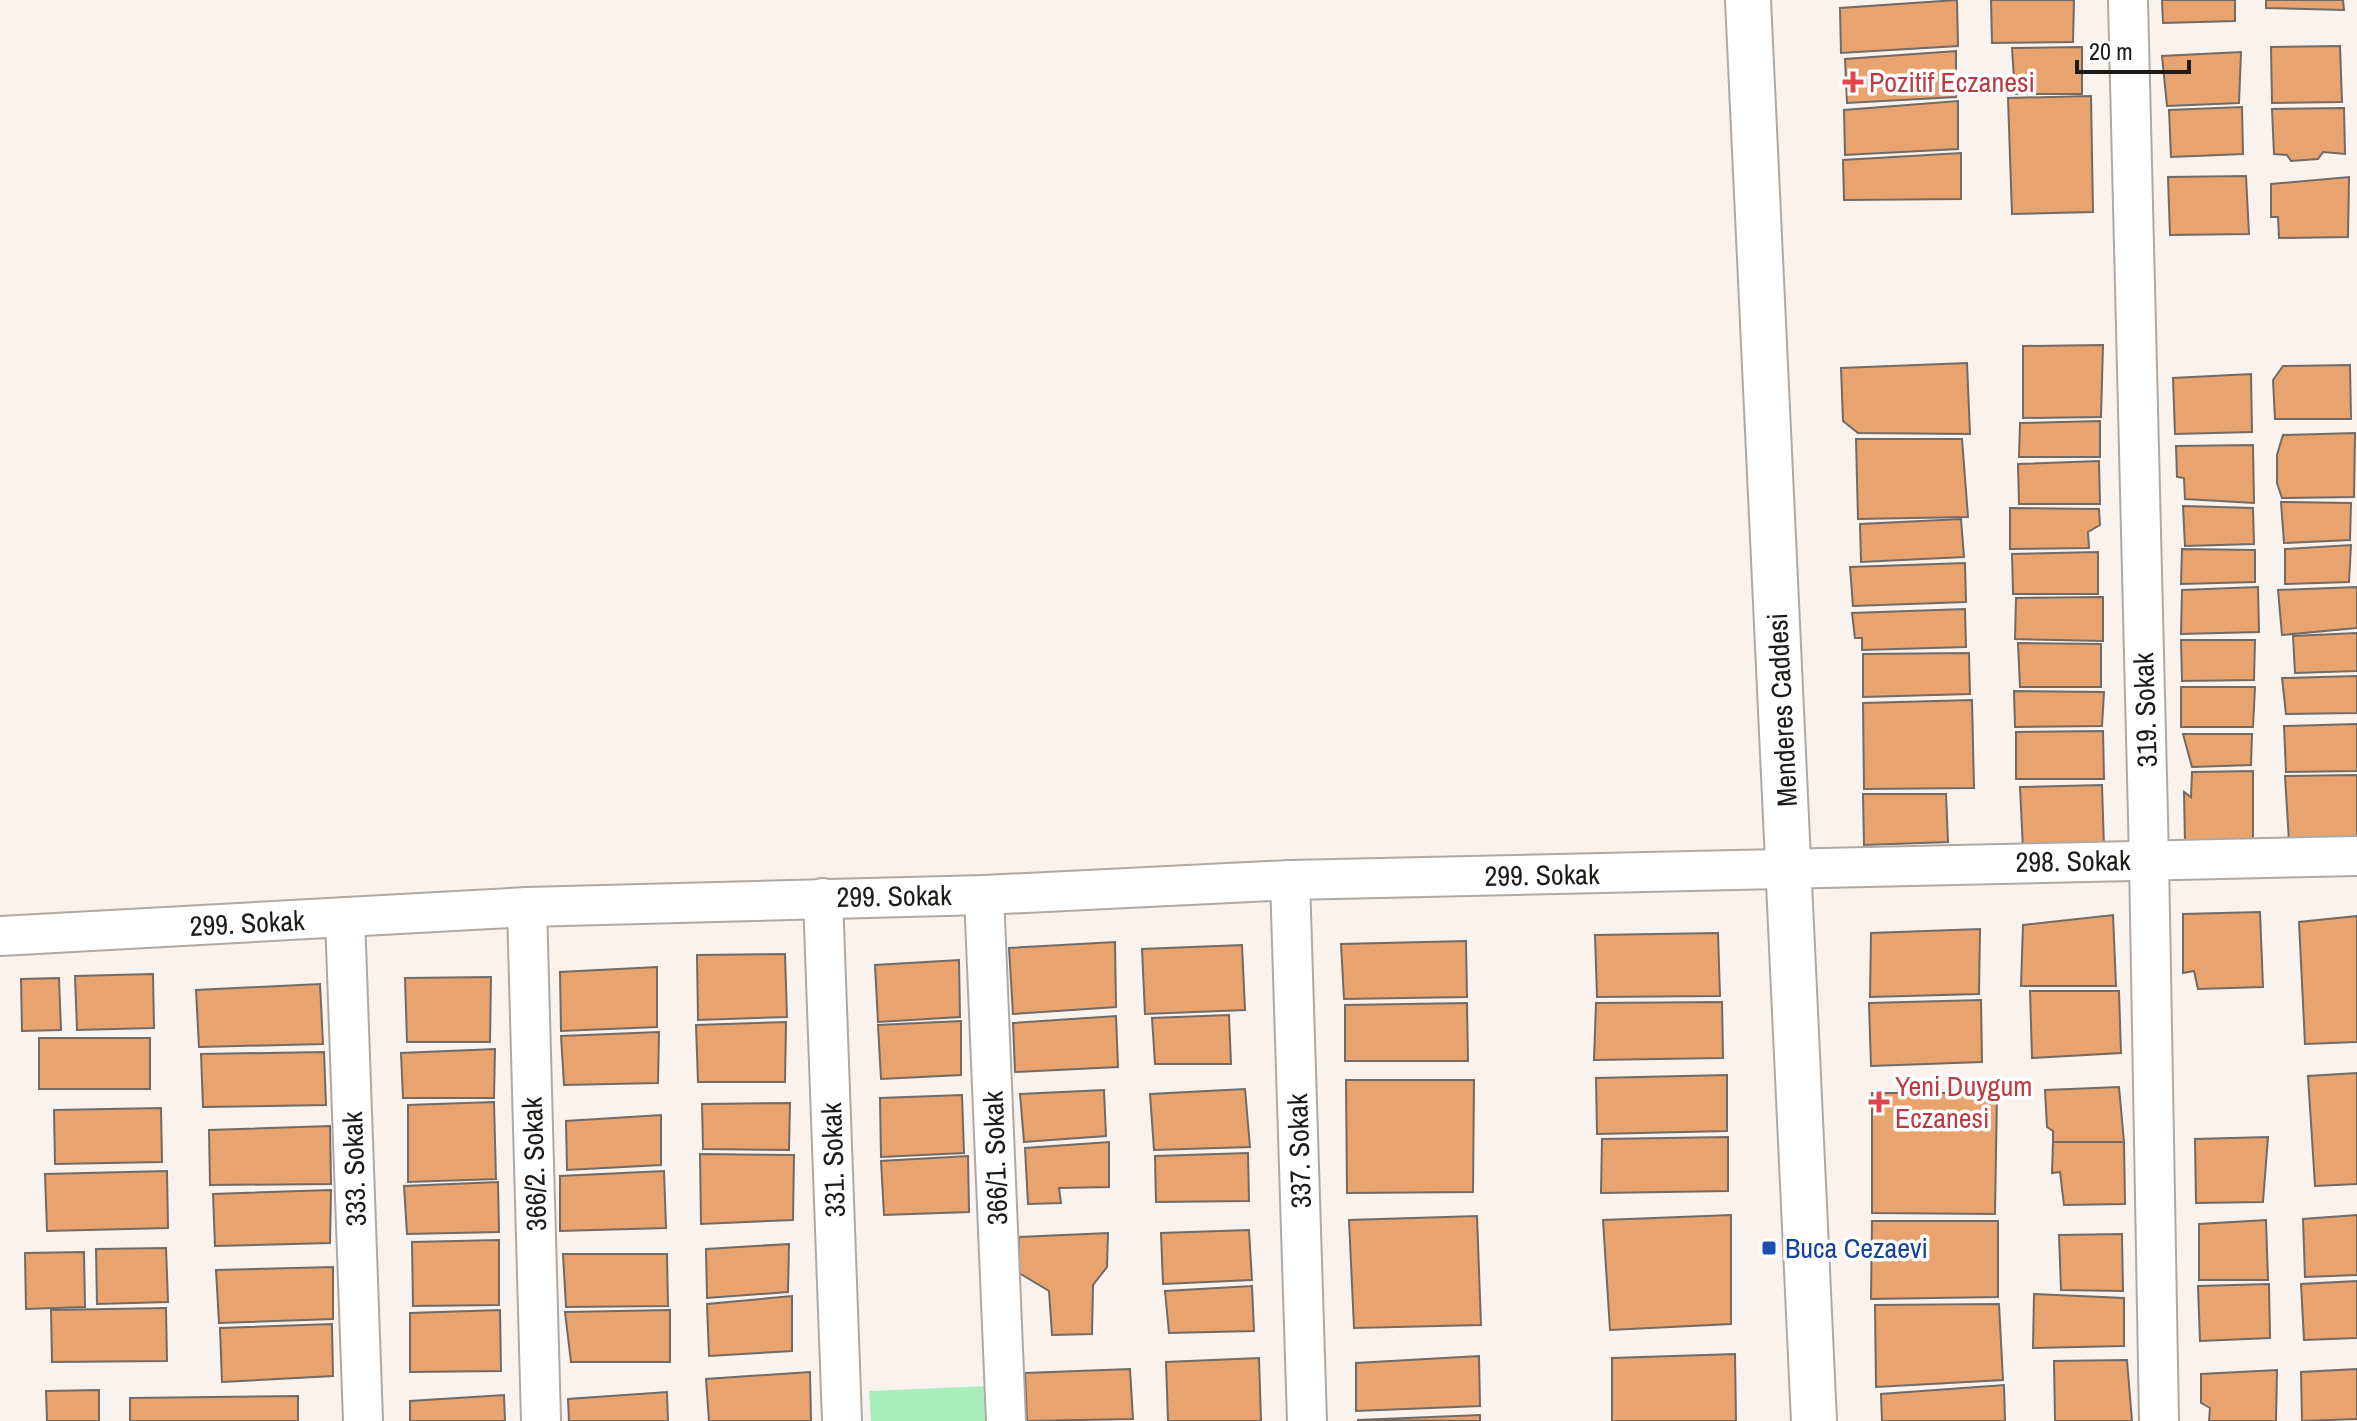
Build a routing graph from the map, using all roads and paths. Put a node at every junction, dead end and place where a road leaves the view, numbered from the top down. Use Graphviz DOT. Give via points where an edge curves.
graph roads {
  1 [pos="1748,0"];
  2 [pos="2128,0"];
  3 [pos="2357,856"];
  4 [pos="2149,859"];
  5 [pos="1789,869"];
  6 [pos="1290,880"];
  7 [pos="984,895"];
  8 [pos="823,898"];
  9 [pos="527,907"];
  10 [pos="345,917"];
  11 [pos="0,936"];
  12 [pos="363,1421"];
  13 [pos="541,1421"];
  14 [pos="842,1421"];
  15 [pos="1006,1421"];
  16 [pos="1307,1421"];
  17 [pos="1814,1421"];
  18 [pos="2159,1421"];
  1 -- 5 [label="main road, Menderes Caddesi"];
  2 -- 4 [label="street, 319. Sokak"];
  3 -- 4 [label="street, 298. Sokak"];
  4 -- 5 [label="street, 298. Sokak"];
  4 -- 18 [label="street, 319. Sokak"];
  5 -- 6 [label="street, 299. Sokak"];
  5 -- 17 [label="main road, Menderes Caddesi"];
  6 -- 7 [label="street, 299. Sokak"];
  6 -- 16 [label="street, 337. Sokak"];
  7 -- 8 [label="street, 299. Sokak"];
  7 -- 15 [label="street, 366/1. Sokak"];
  8 -- 9 [label="street, 299. Sokak"];
  8 -- 14 [label="street, 331. Sokak"];
  9 -- 10 [label="street, 299. Sokak"];
  9 -- 13 [label="street, 366/2. Sokak"];
  10 -- 11 [label="street, 299. Sokak"];
  10 -- 12 [label="street, 333. Sokak"];
}
